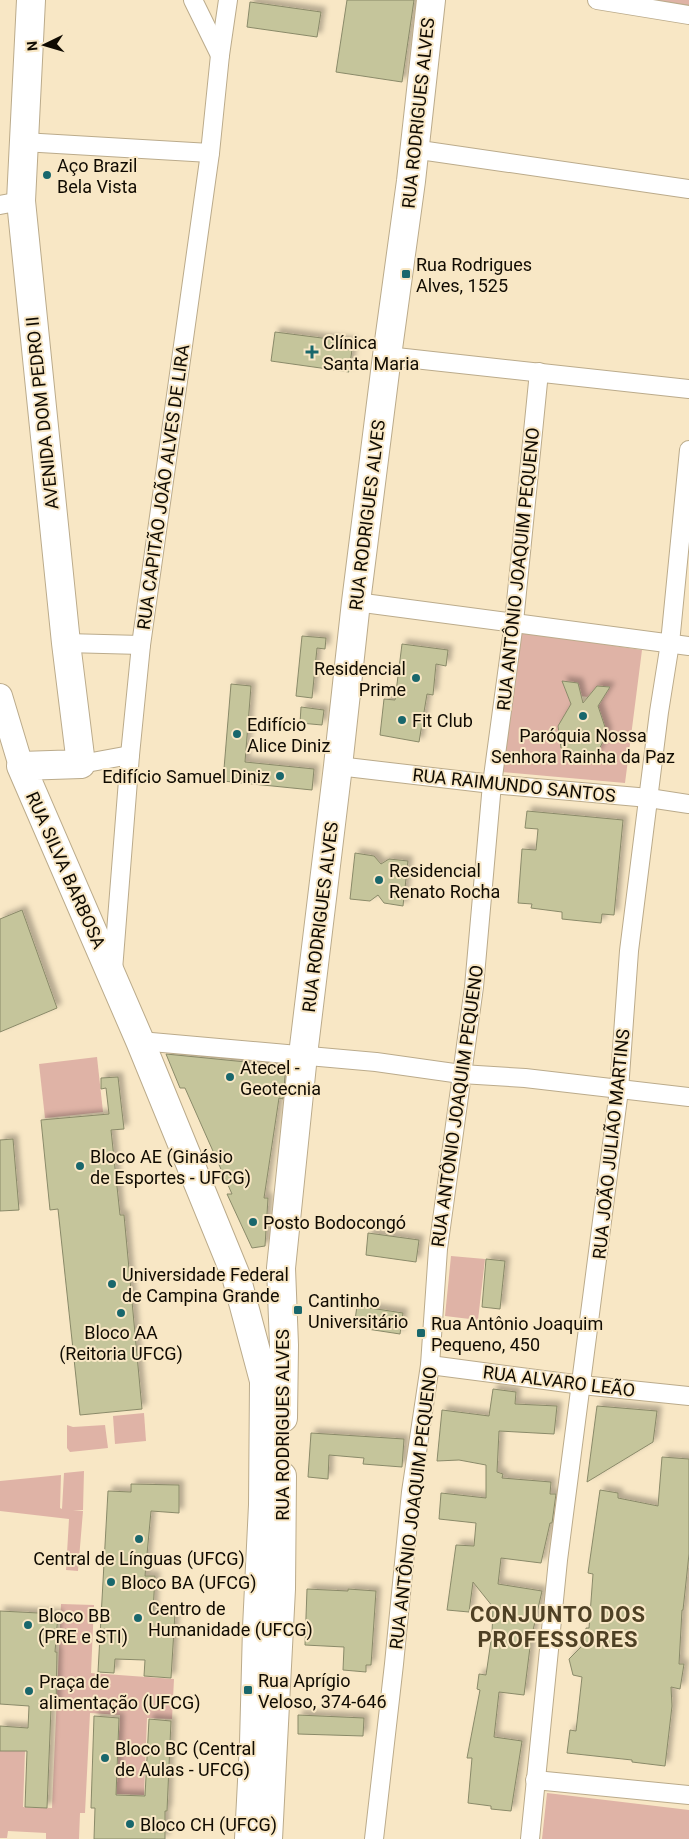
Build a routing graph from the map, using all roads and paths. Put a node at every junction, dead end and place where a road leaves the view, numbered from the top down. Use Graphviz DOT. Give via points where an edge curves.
graph roads {
  1 [pos="31,0"];
  2 [pos="193,0"];
  3 [pos="228,0"];
  4 [pos="431,0"];
  5 [pos="597,0"];
  6 [pos="689,15"];
  7 [pos="220,55"];
  8 [pos="23,142"];
  9 [pos="413,149"];
  10 [pos="210,152"];
  11 [pos="689,189"];
  12 [pos="10,203"];
  13 [pos="387,356"];
  14 [pos="539,372"];
  15 [pos="689,389"];
  16 [pos="689,450"];
  17 [pos="356,602"];
  18 [pos="514,622"];
  19 [pos="66,643"];
  20 [pos="670,643"];
  21 [pos="141,645"];
  22 [pos="689,646"];
  23 [pos="0,696"];
  24 [pos="130,755"];
  25 [pos="81,764"];
  26 [pos="21,766"];
  27 [pos="338,766"];
  28 [pos="492,784"];
  29 [pos="649,798"];
  30 [pos="689,804"];
  31 [pos="112,976"];
  32 [pos="140,1041"];
  33 [pos="303,1055"];
  34 [pos="461,1074"];
  35 [pos="619,1090"];
  36 [pos="689,1097"];
  37 [pos="281,1268"];
  38 [pos="236,1276"];
  39 [pos="430,1365"];
  40 [pos="582,1385"];
  41 [pos="689,1396"];
  42 [pos="535,1780"];
  43 [pos="689,1795"];
  44 [pos="249,1839"];
  45 [pos="268,1839"];
  46 [pos="374,1839"];
  47 [pos="530,1839"];
  1 -- 8 [label="main road, AVENIDA DOM PEDRO II"];
  2 -- 7 [label="street"];
  3 -- 7 [label="street, RUA CAPITÃO JOÃO ALVES DE LIRA"];
  4 -- 9 [label="main road, RUA RODRIGUES ALVES"];
  5 -- 6 [label="street"];
  7 -- 10 [label="street, RUA CAPITÃO JOÃO ALVES DE LIRA"];
  8 -- 10 [label="street"];
  8 -- 12 [label="main road, AVENIDA DOM PEDRO II"];
  9 -- 11 [label="street"];
  9 -- 13 [label="main road, RUA RODRIGUES ALVES"];
  10 -- 21 [label="street, RUA CAPITÃO JOÃO ALVES DE LIRA"];
  12 -- 19 [label="main road, AVENIDA DOM PEDRO II"];
  13 -- 14 [label="street"];
  13 -- 17 [label="main road, RUA RODRIGUES ALVES"];
  14 -- 15 [label="street"];
  14 -- 18 [label="street, RUA ANTÔNIO JOAQUIM PEQUENO"];
  16 -- 20 [label="street, RUA JOÃO JULIÃO MARTINS"];
  17 -- 18 [label="street"];
  17 -- 27 [label="main road, RUA RODRIGUES ALVES"];
  18 -- 20 [label="street"];
  18 -- 28 [label="street, RUA ANTÔNIO JOAQUIM PEQUENO"];
  19 -- 21 [label="street"];
  19 -- 25 [label="main road, AVENIDA DOM PEDRO II"];
  20 -- 22 [label="street"];
  20 -- 29 [label="street, RUA JOÃO JULIÃO MARTINS"];
  21 -- 24 [label="street, RUA CAPITÃO JOÃO ALVES DE LIRA"];
  23 -- 26 [label="main road, RUA SILVA BARBOSA"];
  24 -- 25 [label="street"];
  24 -- 31 [label="street, RUA CAPITÃO JOÃO ALVES DE LIRA"];
  25 -- 26 [label="main road"];
  26 -- 31 [label="main road, RUA SILVA BARBOSA"];
  27 -- 28 [label="street, RUA RAIMUNDO SANTOS"];
  27 -- 33 [label="main road, RUA RODRIGUES ALVES"];
  28 -- 29 [label="street, RUA RAIMUNDO SANTOS"];
  28 -- 34 [label="street, RUA ANTÔNIO JOAQUIM PEQUENO" via="474,987"];
  29 -- 30 [label="street, RUA RAIMUNDO SANTOS"];
  29 -- 35 [label="street, RUA JOÃO JULIÃO MARTINS" via="629,951"];
  31 -- 32 [label="main road, RUA SILVA BARBOSA"];
  32 -- 33 [label="street"];
  32 -- 38 [label="main road, RUA RODRIGUES ALVES"];
  33 -- 34 [label="street"];
  33 -- 37 [label="main road, RUA RODRIGUES ALVES"];
  34 -- 35 [label="street"];
  34 -- 39 [label="street, RUA ANTÔNIO JOAQUIM PEQUENO" via="438,1250"];
  35 -- 36 [label="street"];
  35 -- 40 [label="street, RUA JOÃO JULIÃO MARTINS"];
  37 -- 38 [label="main road" via="254,1278"];
  37 -- 45 [label="main road, RUA RODRIGUES ALVES" via="284,1345 281,1589"];
  38 -- 44 [label="main road, RUA RODRIGUES ALVES" via="264,1382 263,1505"];
  39 -- 40 [label="street, RUA ALVARO LEÃO"];
  39 -- 46 [label="street, RUA ANTÔNIO JOAQUIM PEQUENO" via="411,1492"];
  40 -- 41 [label="street, RUA ALVARO LEÃO"];
  40 -- 42 [label="street, RUA JOÃO JULIÃO MARTINS" via="558,1560"];
  42 -- 43 [label="street"];
  42 -- 47 [label="street, RUA JOÃO JULIÃO MARTINS"];
}
